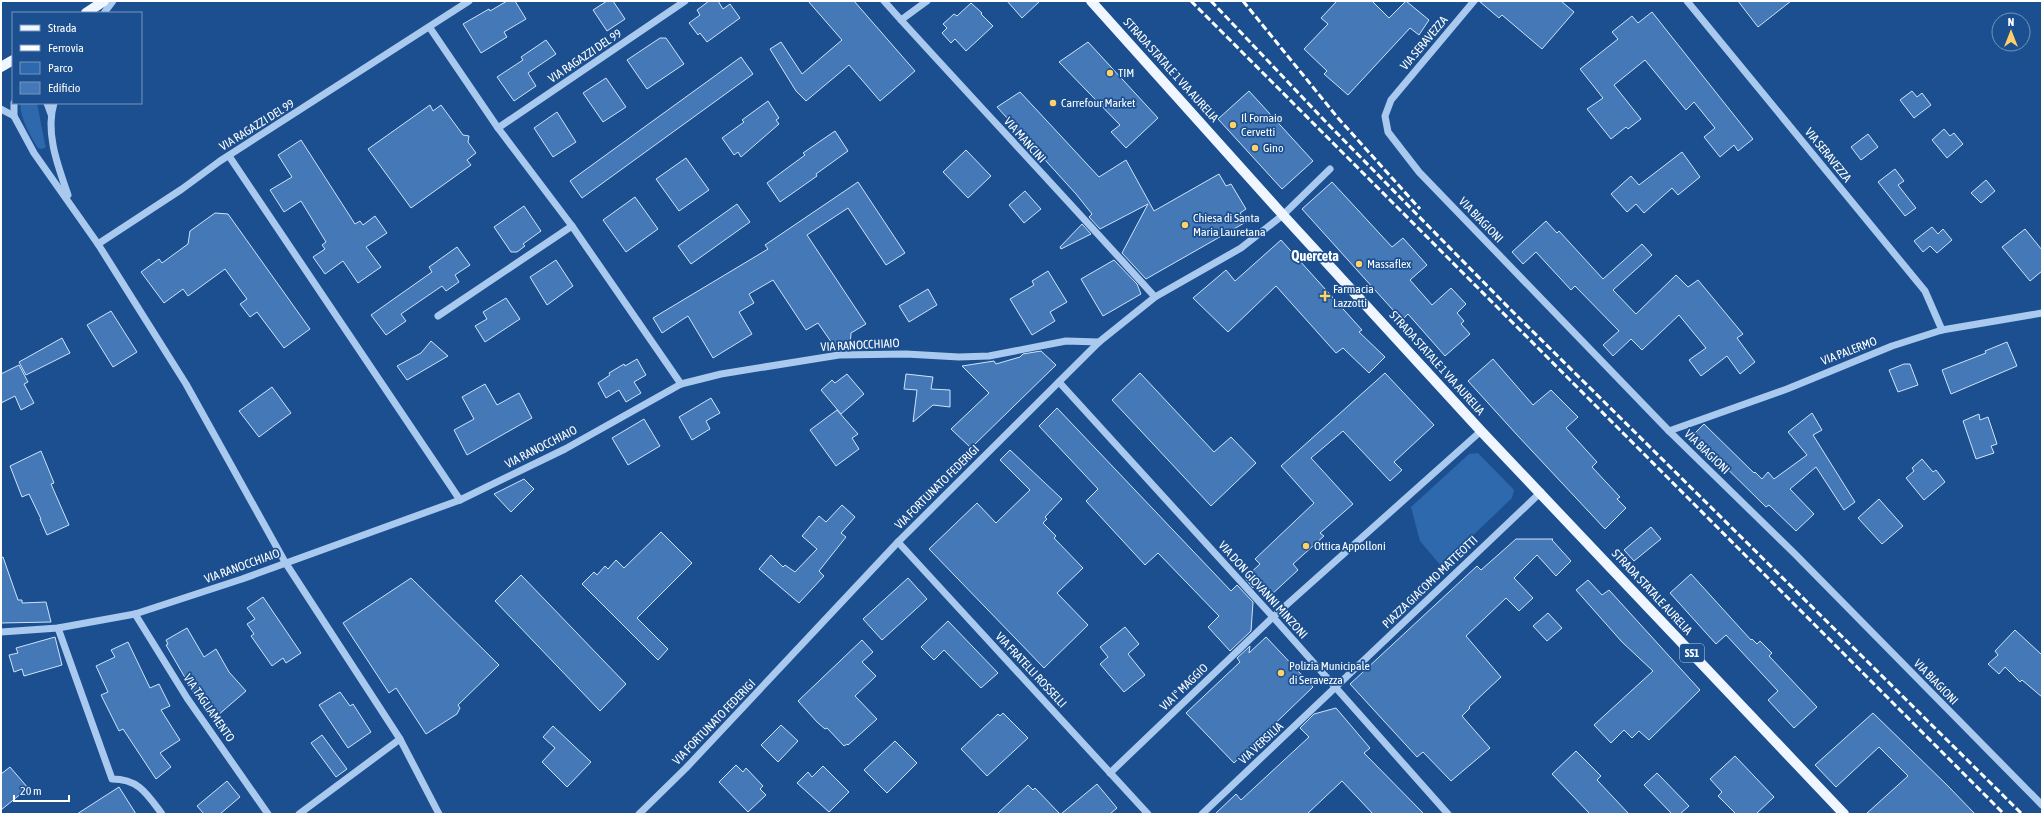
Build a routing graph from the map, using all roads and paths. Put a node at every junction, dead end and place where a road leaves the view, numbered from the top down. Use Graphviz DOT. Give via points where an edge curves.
graph roads {
  1 [pos="104,1"];
  2 [pos="113,1"];
  3 [pos="469,1"];
  4 [pos="685,1"];
  5 [pos="884,1"];
  6 [pos="927,1"];
  7 [pos="1091,1"];
  8 [pos="1474,1"];
  9 [pos="1687,1"];
  10 [pos="88,12"];
  11 [pos="105,12"];
  12 [pos="901,20"];
  13 [pos="430,28"];
  14 [pos="12,61"];
  15 [pos="1,67"];
  16 [pos="1391,100"];
  17 [pos="14,104"];
  18 [pos="46,104"];
  19 [pos="54,104"];
  20 [pos="1,109"];
  21 [pos="51,114"];
  22 [pos="14,116"];
  23 [pos="498,128"];
  24 [pos="229,156"];
  25 [pos="1330,168"];
  26 [pos="70,203"];
  27 [pos="1283,215"];
  28 [pos="572,226"];
  29 [pos="98,244"];
  30 [pos="1155,297"];
  31 [pos="2042,313"];
  32 [pos="438,316"];
  33 [pos="1942,330"];
  34 [pos="1099,342"];
  35 [pos="1059,382"];
  36 [pos="681,384"];
  37 [pos="1481,431"];
  38 [pos="1669,431"];
  39 [pos="1541,492"];
  40 [pos="460,500"];
  41 [pos="898,542"];
  42 [pos="285,562"];
  43 [pos="135,614"];
  44 [pos="1273,617"];
  45 [pos="58,628"];
  46 [pos="1,632"];
  47 [pos="1336,688"];
  48 [pos="400,739"];
  49 [pos="1110,773"];
  50 [pos="2042,805"];
  51 [pos="438,813"];
  52 [pos="162,814"];
  53 [pos="268,814"];
  54 [pos="299,814"];
  55 [pos="639,814"];
  56 [pos="1148,814"];
  57 [pos="1202,814"];
  58 [pos="1448,814"];
  59 [pos="1844,814"];
  1 -- 10 [label="main road"];
  2 -- 11 [label="street"];
  3 -- 13 [label="street, VIA RAGAZZI DEL 99"];
  4 -- 23 [label="street, VIA RAGAZZI DEL 99"];
  5 -- 12 [label="street, VIA MANCINI"];
  6 -- 12 [label="street"];
  7 -- 27 [label="main road, STRADA STATALE 1 VIA AURELIA / SS1"];
  8 -- 16 [label="street, VIA SERAVEZZA"];
  9 -- 33 [label="street, VIA SERAVEZZA" via="1925,291"];
  12 -- 30 [label="street, VIA MANCINI"];
  13 -- 23 [label="street"];
  13 -- 24 [label="street, VIA RAGAZZI DEL 99"];
  14 -- 15 [label="main road"];
  16 -- 38 [label="street, VIA BIAGIONI" via="1385,116 1388,132 1419,172"];
  17 -- 22 [label="street"];
  18 -- 21 [label="street"];
  19 -- 21 [label="street"];
  20 -- 22 [label="street"];
  21 -- 26 [label="street" via="54,153"];
  22 -- 26 [label="street" via="34,153"];
  23 -- 28 [label="street"];
  24 -- 29 [label="street, VIA RAGAZZI DEL 99"];
  24 -- 40 [label="street"];
  25 -- 27 [label="street, VIA FORTUNATO FEDERIGI"];
  26 -- 29 [label="street"];
  27 -- 30 [label="street, VIA FORTUNATO FEDERIGI" via="1241,248"];
  27 -- 37 [label="main road, STRADA STATALE 1 VIA AURELIA / SS1"];
  28 -- 32 [label="street"];
  28 -- 36 [label="street"];
  29 -- 42 [label="street" via="186,384"];
  30 -- 34 [label="street, VIA FORTUNATO FEDERIGI"];
  31 -- 33 [label="street, VIA PALERMO"];
  33 -- 38 [label="street, VIA PALERMO" via="1892,346 1787,389"];
  34 -- 35 [label="street, VIA FORTUNATO FEDERIGI"];
  34 -- 36 [label="street, VIA RANOCCHIAIO" via="1066,341 989,356 839,355 721,374"];
  35 -- 41 [label="street, VIA FORTUNATO FEDERIGI"];
  35 -- 44 [label="street, VIA DON GIOVANNI MINZONI"];
  36 -- 40 [label="street, VIA RANOCCHIAIO" via="565,449"];
  37 -- 39 [label="main road, STRADA STATALE 1 VIA AURELIA / SS1"];
  37 -- 44 [label="street"];
  38 -- 50 [label="street, VIA BIAGIONI" via="1795,554"];
  39 -- 47 [label="street, PIAZZA GIACOMO MATTEOTTI"];
  39 -- 59 [label="main road, STRADA STATALE AURELIA / SS1"];
  40 -- 42 [label="street, VIA RANOCCHIAIO"];
  41 -- 49 [label="street, VIA FRATELLI ROSSELLI"];
  41 -- 55 [label="street, VIA FORTUNATO FEDERIGI" via="691,763"];
  42 -- 43 [label="street, VIA RANOCCHIAIO" via="242,580"];
  42 -- 48 [label="street"];
  43 -- 45 [label="street, VIA RANOCCHIAIO"];
  43 -- 53 [label="street, VIA TAGLIAMENTO" via="187,698"];
  44 -- 47 [label="street, VIA DON GIOVANNI MINZONI"];
  44 -- 49 [label="street, VIA I° MAGGIO"];
  45 -- 46 [label="street, VIA RANOCCHIAIO"];
  45 -- 52 [label="street" via="112,779 123,779 138,785"];
  47 -- 57 [label="street, VIA VERSILIA"];
  47 -- 58 [label="street, VIA DON GIOVANNI MINZONI"];
  48 -- 51 [label="street"];
  48 -- 54 [label="street"];
  49 -- 56 [label="street, VIA FRATELLI ROSSELLI"];
}
